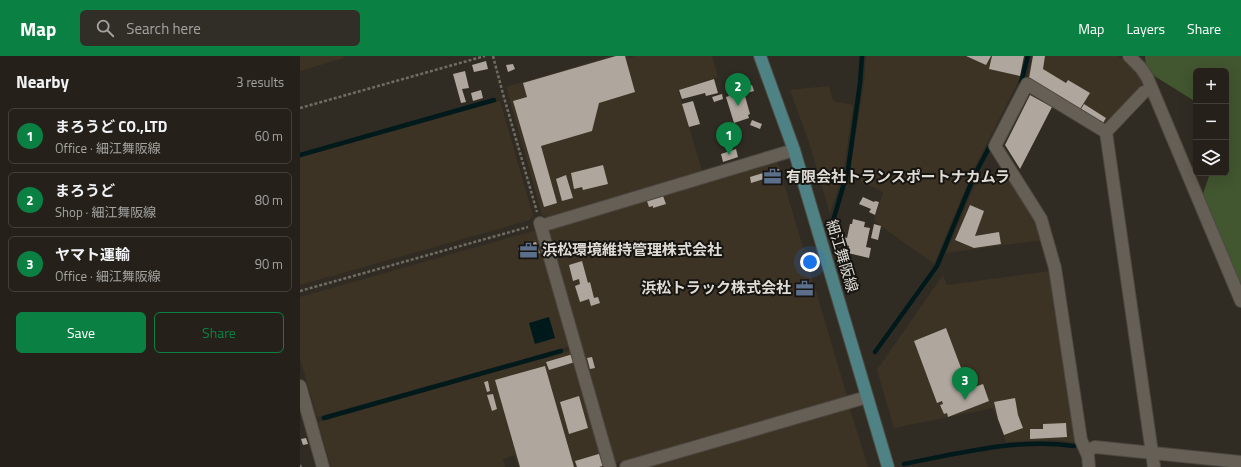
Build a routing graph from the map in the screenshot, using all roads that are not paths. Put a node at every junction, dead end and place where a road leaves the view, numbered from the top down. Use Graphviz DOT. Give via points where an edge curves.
graph roads {
  1 [pos="760,56"];
  2 [pos="1130,56"];
  3 [pos="1152,89"];
  4 [pos="1106,132"];
  5 [pos="794,150"];
  6 [pos="1241,301"];
  7 [pos="300,386"];
  8 [pos="867,397"];
  9 [pos="1086,451"];
  10 [pos="1152,453"];
  11 [pos="1241,462"];
  12 [pos="323,467"];
  13 [pos="610,467"];
  14 [pos="626,467"];
  15 [pos="888,467"];
  16 [pos="1089,467"];
  17 [pos="1154,467"];
  1 -- 5 [label="main road, 細江舞阪線"];
  2 -- 3 [label="street" via="1141,68"];
  3 -- 4 [label="street" via="1144,92"];
  3 -- 6 [label="street"];
  4 -- 9 [label="street" via="1027,84 995,146 1041,219 1055,268 1081,440"];
  4 -- 10 [label="street"];
  5 -- 8 [label="main road, 細江舞阪線"];
  5 -- 13 [label="street" via="540,224"];
  7 -- 12 [label="street"];
  8 -- 14 [label="street"];
  8 -- 15 [label="main road, 細江舞阪線"];
  9 -- 10 [label="street" via="1095,447"];
  9 -- 16 [label="street"];
  10 -- 11 [label="street"];
  10 -- 17 [label="street"];
}
